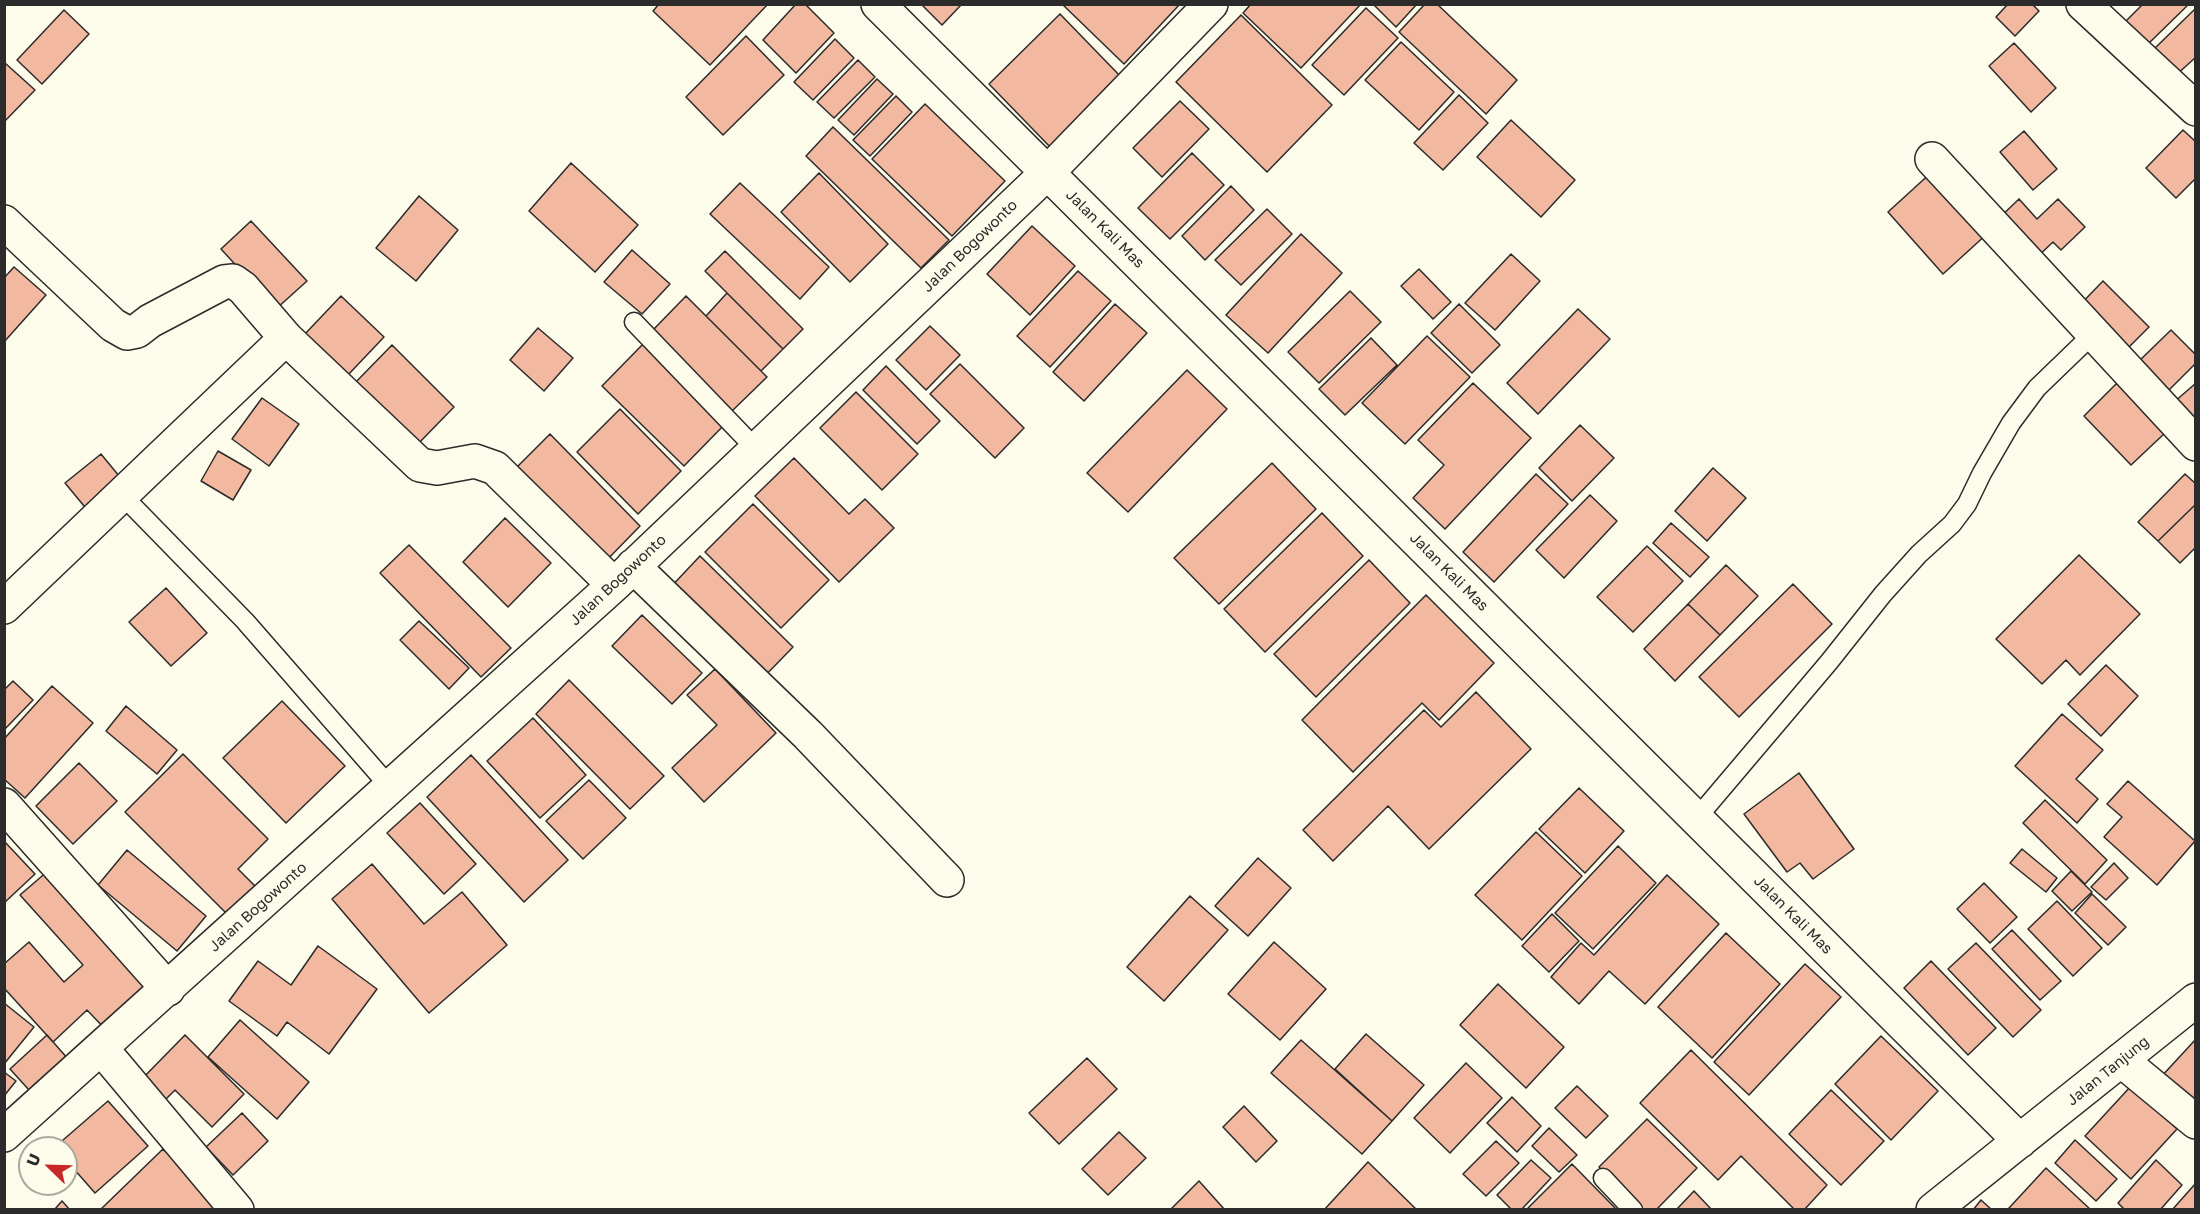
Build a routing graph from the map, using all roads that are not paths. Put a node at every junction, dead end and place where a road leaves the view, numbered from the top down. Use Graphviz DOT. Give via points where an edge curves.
graph roads {
  1 [pos="878,4"];
  2 [pos="1211,4"];
  3 [pos="2083,4"];
  4 [pos="2196,110"];
  5 [pos="1932,159"];
  6 [pos="1048,172"];
  7 [pos="4,222"];
  8 [pos="634,322"];
  9 [pos="2094,333"];
  10 [pos="285,339"];
  11 [pos="2196,444"];
  12 [pos="756,449"];
  13 [pos="122,495"];
  14 [pos="623,575"];
  15 [pos="4,607"];
  16 [pos="390,787"];
  17 [pos="4,805"];
  18 [pos="1696,819"];
  19 [pos="947,880"];
  20 [pos="168,989"];
  21 [pos="2196,1000"];
  22 [pos="101,1048"];
  23 [pos="2121,1060"];
  24 [pos="2196,1122"];
  25 [pos="4,1135"];
  26 [pos="2020,1141"];
  27 [pos="1603,1178"];
  28 [pos="237,1209"];
  29 [pos="1633,1209"];
  30 [pos="1933,1209"];
  1 -- 6 [label="street, Jalan Kali Mas"];
  2 -- 6 [label="street, Jalan Bogowonto"];
  3 -- 4 [label="street"];
  5 -- 9 [label="street"];
  6 -- 12 [label="street, Jalan Bogowonto"];
  6 -- 18 [label="street, Jalan Kali Mas"];
  7 -- 10 [label="street" via="113,325 127,333 224,282 233,281"];
  8 -- 12 [label="lane"];
  9 -- 11 [label="street"];
  9 -- 18 [label="lane" via="2037,388 2011,423 1952,524 1883,594"];
  10 -- 13 [label="street"];
  10 -- 14 [label="street" via="420,465 437,468 475,462 495,468"];
  12 -- 14 [label="street, Jalan Bogowonto"];
  13 -- 15 [label="street"];
  13 -- 16 [label="lane" via="245,621"];
  14 -- 16 [label="street, Jalan Bogowonto"];
  14 -- 19 [label="street" via="808,735"];
  16 -- 20 [label="street, Jalan Bogowonto"];
  17 -- 20 [label="street"];
  18 -- 26 [label="street, Jalan Kali Mas"];
  20 -- 22 [label="street, Jalan Bogowonto"];
  21 -- 23 [label="street, Jalan Tanjung"];
  22 -- 25 [label="street, Jalan Bogowonto"];
  22 -- 28 [label="street"];
  23 -- 24 [label="street"];
  23 -- 26 [label="street, Jalan Tanjung"];
  26 -- 30 [label="street, Jalan Tanjung"];
  27 -- 29 [label="lane"];
}
